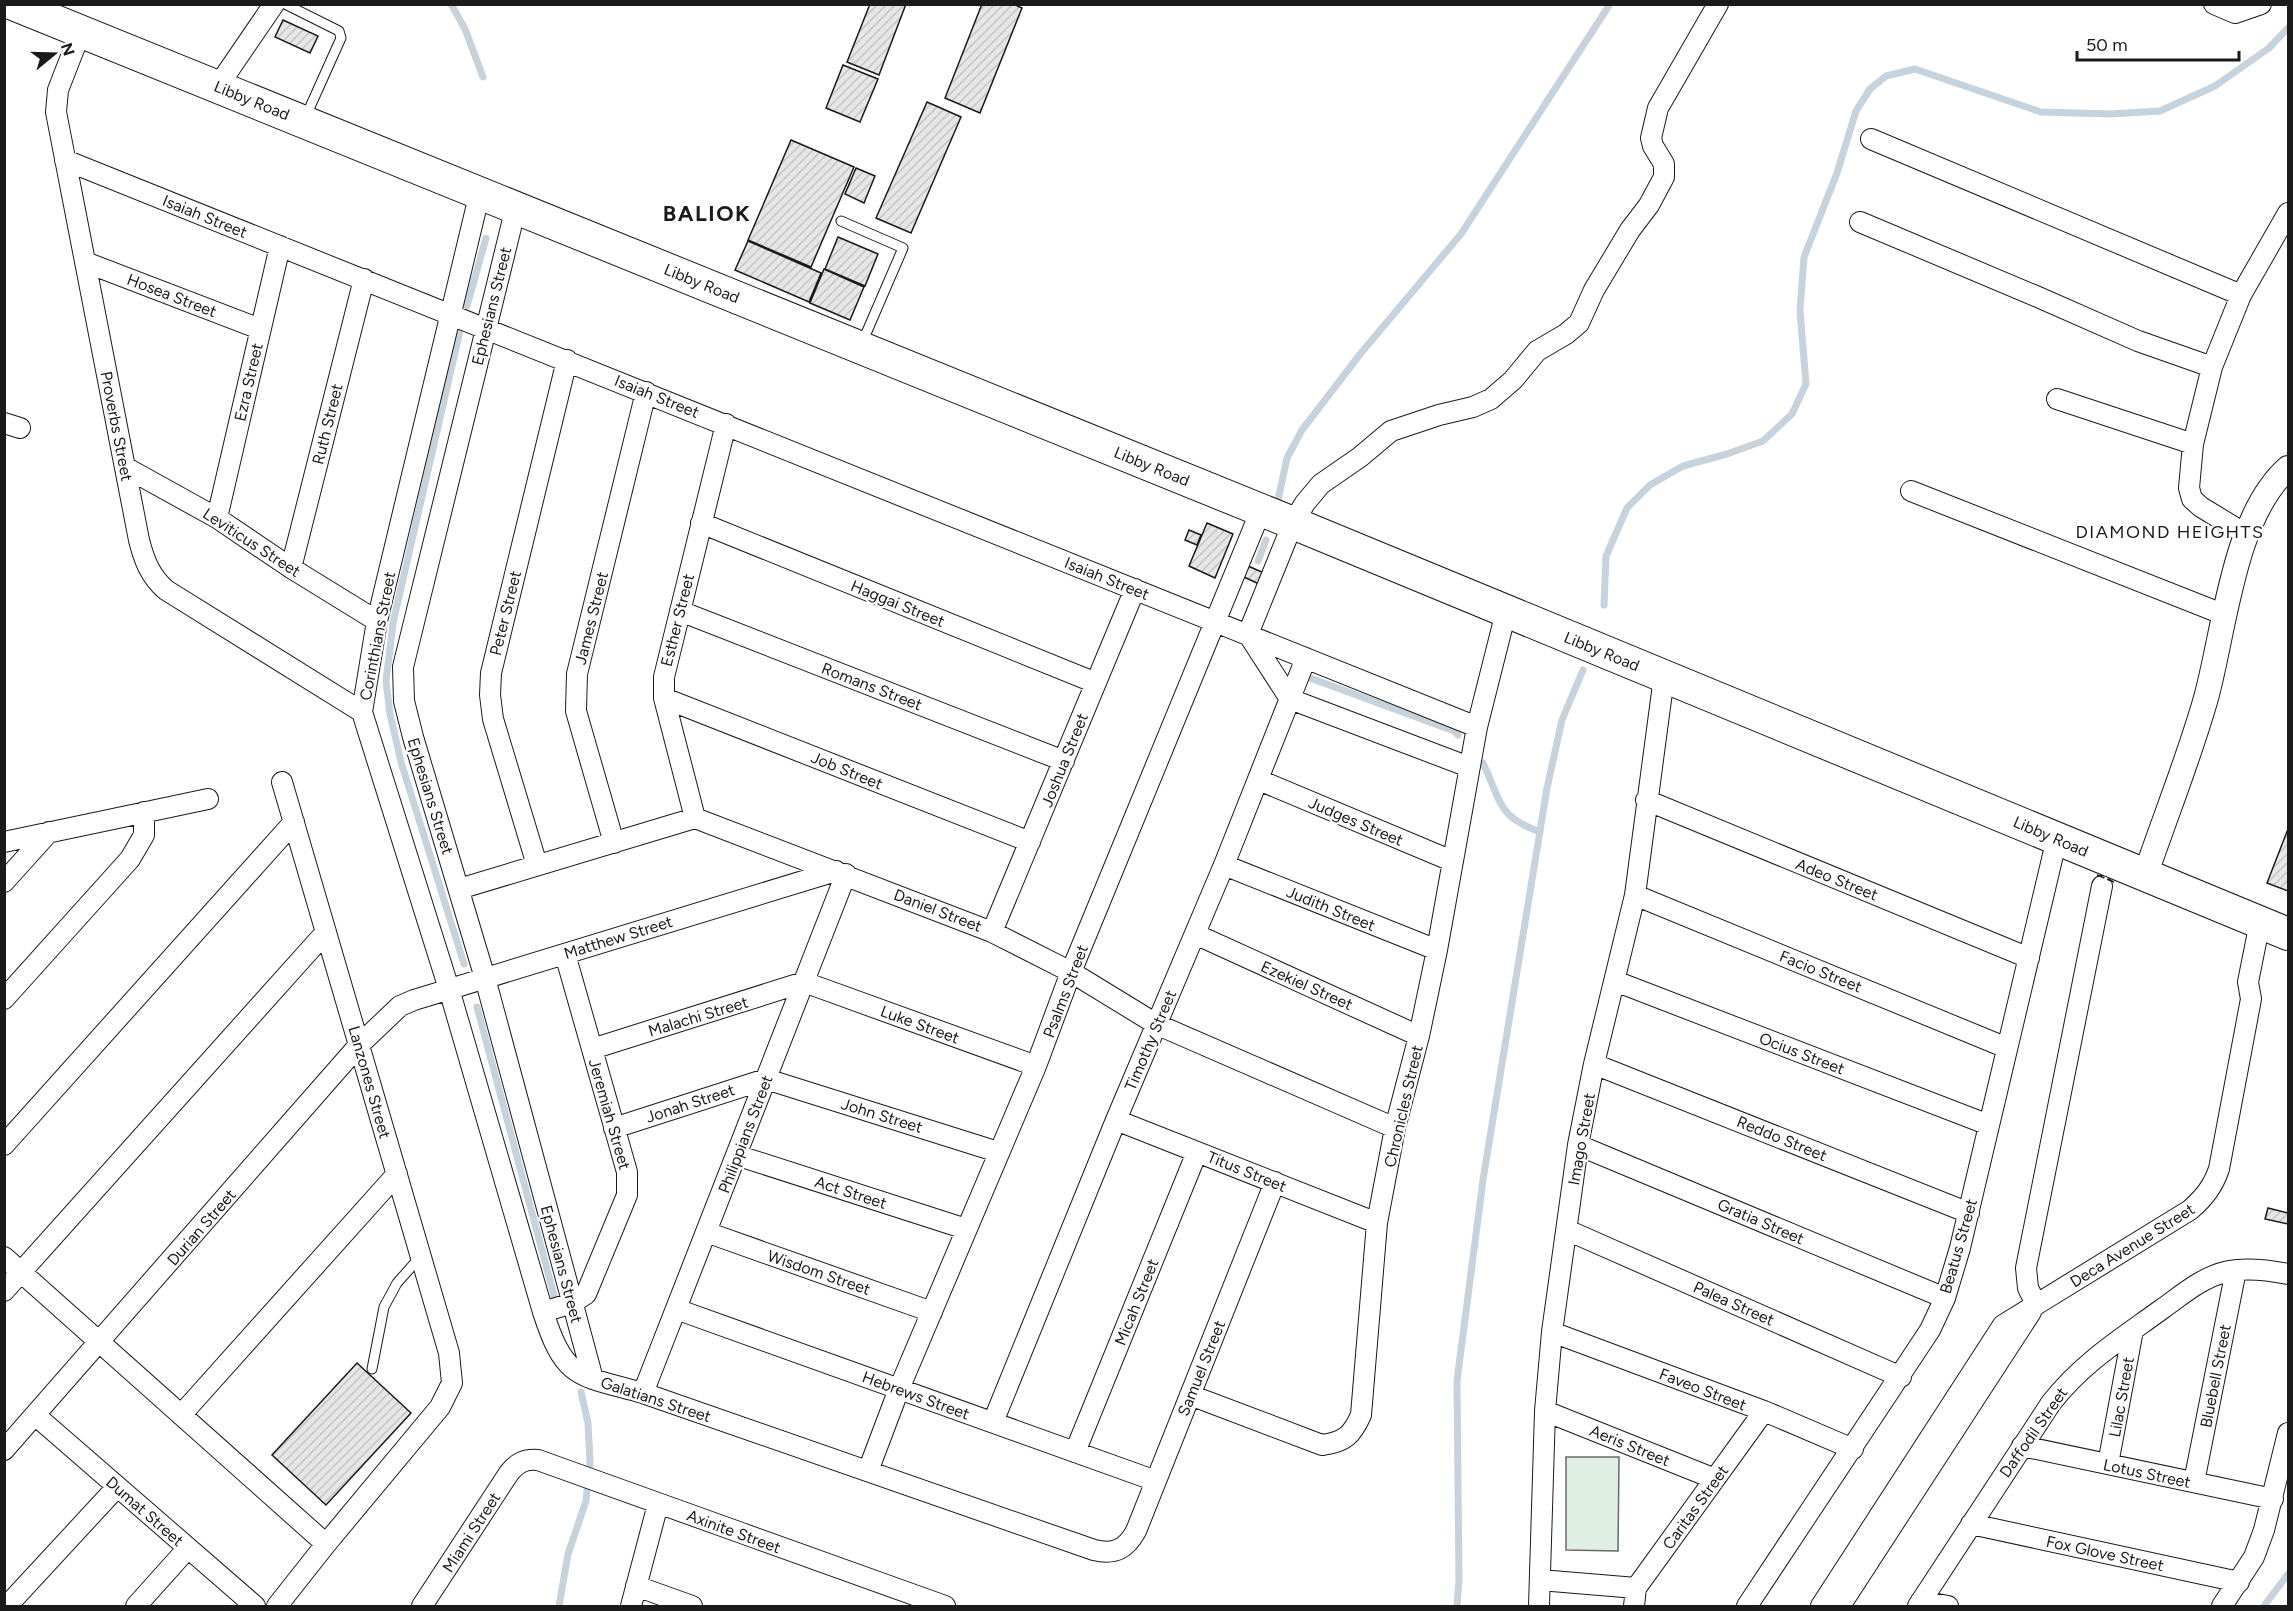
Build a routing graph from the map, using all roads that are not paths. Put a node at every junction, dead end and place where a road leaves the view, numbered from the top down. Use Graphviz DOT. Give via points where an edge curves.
graph roads {
  1 [pos="273,4"];
  2 [pos="285,4"];
  3 [pos="1718,4"];
  4 [pos="2214,4"];
  5 [pos="2261,4"];
  6 [pos="29,7"];
  7 [pos="81,31"];
  8 [pos="218,86"];
  9 [pos="304,121"];
  10 [pos="1870,139"];
  11 [pos="65,160"];
  12 [pos="480,192"];
  13 [pos="516,207"];
  14 [pos="2289,213"];
  15 [pos="841,220"];
  16 [pos="1860,222"];
  17 [pos="280,246"];
  18 [pos="85,262"];
  19 [pos="364,279"];
  20 [pos="2241,295"];
  21 [pos="450,314"];
  22 [pos="485,328"];
  23 [pos="260,329"];
  24 [pos="860,347"];
  25 [pos="567,360"];
  26 [pos="2212,367"];
  27 [pos="646,392"];
  28 [pos="2057,399"];
  29 [pos="726,424"];
  30 [pos="2193,444"];
  31 [pos="125,467"];
  32 [pos="2289,468"];
  33 [pos="1911,491"];
  34 [pos="1261,510"];
  35 [pos="217,518"];
  36 [pos="701,523"];
  37 [pos="1293,523"];
  38 [pos="2247,535"];
  39 [pos="291,568"];
  40 [pos="1135,589"];
  41 [pos="680,611"];
  42 [pos="1506,612"];
  43 [pos="2225,615"];
  44 [pos="377,621"];
  45 [pos="1216,622"];
  46 [pos="1248,634"];
  47 [pos="1306,658"];
  48 [pos="1664,677"];
  49 [pos="1096,683"];
  50 [pos="664,698"];
  51 [pos="1290,699"];
  52 [pos="362,712"];
  53 [pos="1477,727"];
  54 [pos="1064,761"];
  55 [pos="1469,767"];
  56 [pos="1259,780"];
  57 [pos="282,782"];
  58 [pos="208,799"];
  59 [pos="1646,800"];
  60 [pos="144,812"];
  61 [pos="695,818"];
  62 [pos="294,822"];
  63 [pos="49,832"];
  64 [pos="2057,838"];
  65 [pos="4,842"];
  66 [pos="1030,842"];
  67 [pos="614,843"];
  68 [pos="1452,861"];
  69 [pos="537,865"];
  70 [pos="1224,865"];
  71 [pos="841,872"];
  72 [pos="2145,876"];
  73 [pos="4,882"];
  74 [pos="2102,886"];
  75 [pos="459,889"];
  76 [pos="1635,895"];
  77 [pos="2273,927"];
  78 [pos="326,932"];
  79 [pos="992,932"];
  80 [pos="1195,934"];
  81 [pos="1437,950"];
  82 [pos="565,954"];
  83 [pos="2029,958"];
  84 [pos="1071,972"];
  85 [pos="485,978"];
  86 [pos="1615,981"];
  87 [pos="804,982"];
  88 [pos="449,989"];
  89 [pos="4,999"];
  90 [pos="400,1006"];
  91 [pos="1156,1024"];
  92 [pos="1419,1036"];
  93 [pos="359,1045"];
  94 [pos="2007,1048"];
  95 [pos="592,1049"];
  96 [pos="1594,1064"];
  97 [pos="1036,1066"];
  98 [pos="766,1079"];
  99 [pos="1116,1120"];
  100 [pos="1989,1125"];
  101 [pos="614,1128"];
  102 [pos="1395,1128"];
  103 [pos="4,1145"];
  104 [pos="1578,1145"];
  105 [pos="998,1152"];
  106 [pos="1197,1152"];
  107 [pos="736,1155"];
  108 [pos="397,1174"];
  109 [pos="1275,1182"];
  110 [pos="1969,1213"];
  111 [pos="1377,1223"];
  112 [pos="966,1229"];
  113 [pos="1567,1230"];
  114 [pos="706,1232"];
  115 [pos="421,1256"];
  116 [pos="4,1257"];
  117 [pos="2236,1270"];
  118 [pos="21,1272"];
  119 [pos="2289,1274"];
  120 [pos="4,1291"];
  121 [pos="1945,1298"];
  122 [pos="572,1303"];
  123 [pos="2036,1304"];
  124 [pos="676,1309"];
  125 [pos="543,1312"];
  126 [pos="932,1312"];
  127 [pos="2133,1330"];
  128 [pos="1552,1332"];
  129 [pos="100,1343"];
  130 [pos="372,1369"];
  131 [pos="1901,1377"];
  132 [pos="593,1379"];
  133 [pos="899,1389"];
  134 [pos="643,1393"];
  135 [pos="1190,1395"];
  136 [pos="1545,1411"];
  137 [pos="1764,1411"];
  138 [pos="181,1415"];
  139 [pos="35,1416"];
  140 [pos="993,1422"];
  141 [pos="2289,1433"];
  142 [pos="2022,1446"];
  143 [pos="1853,1449"];
  144 [pos="4,1450"];
  145 [pos="1075,1452"];
  146 [pos="523,1461"];
  147 [pos="2108,1464"];
  148 [pos="868,1471"];
  149 [pos="1918,1471"];
  150 [pos="1715,1479"];
  151 [pos="1156,1481"];
  152 [pos="2194,1482"];
  153 [pos="117,1487"];
  154 [pos="2273,1499"];
  155 [pos="658,1504"];
  156 [pos="1971,1524"];
  157 [pos="326,1544"];
  158 [pos="188,1548"];
  159 [pos="1121,1550"];
  160 [pos="1540,1580"];
  161 [pos="2239,1582"];
  162 [pos="636,1586"];
  163 [pos="1635,1597"];
  164 [pos="1919,1604"];
  165 [pos="7,1606"];
  166 [pos="136,1606"];
  167 [pos="255,1606"];
  168 [pos="277,1606"];
  169 [pos="422,1606"];
  170 [pos="631,1606"];
  171 [pos="692,1606"];
  172 [pos="945,1606"];
  173 [pos="1539,1606"];
  174 [pos="1748,1606"];
  175 [pos="1821,1606"];
  176 [pos="1840,1606"];
  177 [pos="1948,1606"];
  178 [pos="2222,1606"];
  1 -- 8 [label="street"];
  2 -- 9 [label="lane" via="339,31 341,38"];
  3 -- 37 [label="street" via="1658,108 1651,138 1664,164 1664,177 1594,291 1579,323 1537,351 1513,381 1484,404 1391,431 1321,484"];
  4 -- 5 [label="street" via="2235,13"];
  6 -- 7 [label="main road, Libby Road"];
  7 -- 8 [label="main road, Libby Road"];
  7 -- 11 [label="street, Proverbs Street" via="56,101"];
  8 -- 9 [label="main road, Libby Road"];
  9 -- 12 [label="main road, Libby Road"];
  10 -- 20 [label="street"];
  11 -- 17 [label="street, Isaiah Street"];
  11 -- 18 [label="street, Proverbs Street"];
  12 -- 13 [label="main road, Libby Road"];
  12 -- 21 [label="street"];
  13 -- 22 [label="street, Ephesians Street"];
  13 -- 24 [label="main road, Libby Road"];
  14 -- 20 [label="street"];
  15 -- 24 [label="lane" via="903,248"];
  16 -- 26 [label="street" via="2138,341"];
  17 -- 19 [label="street, Isaiah Street"];
  17 -- 23 [label="street, Ezra Street"];
  18 -- 23 [label="street, Hosea Street"];
  18 -- 31 [label="street, Proverbs Street"];
  19 -- 21 [label="street, Isaiah Street"];
  19 -- 39 [label="street, Ruth Street"];
  20 -- 26 [label="street"];
  21 -- 22 [label="street, Isaiah Street"];
  21 -- 44 [label="street, Corinthians Street"];
  22 -- 25 [label="street, Isaiah Street"];
  22 -- 75 [label="street, Ephesians Street" via="403,667 404,701 413,737"];
  23 -- 35 [label="street, Ezra Street"];
  24 -- 34 [label="main road, Libby Road"];
  25 -- 27 [label="street, Isaiah Street"];
  25 -- 69 [label="street, Peter Street" via="491,673 493,719"];
  26 -- 30 [label="street"];
  27 -- 29 [label="street, Isaiah Street"];
  27 -- 67 [label="street, James Street" via="575,689 576,711"];
  28 -- 30 [label="street"];
  29 -- 36 [label="street, Esther Street"];
  29 -- 40 [label="street, Isaiah Street"];
  30 -- 38 [label="street" via="2189,488 2192,499"];
  31 -- 35 [label="street, Leviticus Street"];
  31 -- 52 [label="street, Proverbs Street" via="143,557 155,581"];
  32 -- 38 [label="street" via="2268,491"];
  33 -- 43 [label="street"];
  34 -- 37 [label="main road, Libby Road"];
  34 -- 45 [label="street, Psalms Street"];
  35 -- 39 [label="street, Leviticus Street"];
  36 -- 41 [label="street, Esther Street"];
  36 -- 49 [label="street, Haggai Street"];
  37 -- 42 [label="main road, Libby Road"];
  37 -- 46 [label="street"];
  38 -- 43 [label="street"];
  39 -- 44 [label="street, Leviticus Street"];
  40 -- 45 [label="street, Isaiah Street"];
  40 -- 49 [label="street, Joshua Street"];
  41 -- 50 [label="street, Esther Street" via="666,663"];
  41 -- 54 [label="street, Romans Street"];
  42 -- 48 [label="main road, Libby Road"];
  42 -- 53 [label="street, Chronicles Street"];
  43 -- 72 [label="street" via="2205,698"];
  44 -- 52 [label="street, Corinthians Street"];
  45 -- 46 [label="street, Isaiah Street"];
  45 -- 84 [label="street, Psalms Street"];
  46 -- 47 [label="street, Isaiah Street"];
  46 -- 51 [label="street"];
  47 -- 51 [label="street, Timothy Street"];
  47 -- 53 [label="street, Isaiah Street"];
  48 -- 59 [label="street, Imago Street"];
  48 -- 64 [label="main road, Libby Road"];
  49 -- 54 [label="street, Joshua Street"];
  50 -- 61 [label="street, Esther Street"];
  50 -- 66 [label="street, Job Street"];
  51 -- 55 [label="street"];
  51 -- 56 [label="street, Timothy Street"];
  52 -- 88 [label="street, Corinthians Street"];
  53 -- 55 [label="street, Chronicles Street"];
  54 -- 66 [label="street, Joshua Street"];
  55 -- 68 [label="street, Chronicles Street"];
  56 -- 68 [label="street, Judges Street"];
  56 -- 70 [label="street, Timothy Street"];
  57 -- 62 [label="street, Lanzones Street"];
  58 -- 60 [label="street"];
  59 -- 76 [label="street, Imago Street"];
  59 -- 83 [label="street, Adeo Street"];
  60 -- 63 [label="street"];
  60 -- 89 [label="street" via="144,835 130,859"];
  61 -- 67 [label="street"];
  61 -- 71 [label="street, Daniel Street"];
  62 -- 78 [label="street, Lanzones Street"];
  62 -- 103 [label="street"];
  63 -- 65 [label="street"];
  63 -- 73 [label="street"];
  64 -- 72 [label="main road, Libby Road"];
  64 -- 83 [label="street, Beatus Street"];
  66 -- 79 [label="street, Joshua Street"];
  67 -- 69 [label="street"];
  68 -- 81 [label="street, Chronicles Street"];
  69 -- 75 [label="street"];
  70 -- 80 [label="street, Timothy Street"];
  70 -- 81 [label="street, Judith Street"];
  71 -- 79 [label="street, Daniel Street"];
  71 -- 82 [label="street, Matthew Street"];
  71 -- 87 [label="street, Philippians Street"];
  72 -- 77 [label="main road, Libby Road"];
  74 -- 123 [label="street" via="2026,1268 2028,1287"];
  75 -- 85 [label="street, Ephesians Street"];
  76 -- 86 [label="street, Imago Street"];
  76 -- 94 [label="street, Facio Street"];
  77 -- 123 [label="street, Deca Avenue Street" via="2248,982 2251,999 2213,1184 2204,1198 2178,1218"];
  78 -- 93 [label="street, Lanzones Street"];
  78 -- 118 [label="street"];
  79 -- 84 [label="street, Daniel Street"];
  80 -- 91 [label="street, Timothy Street"];
  80 -- 92 [label="street, Ezekiel Street"];
  81 -- 92 [label="street, Chronicles Street"];
  82 -- 85 [label="street, Matthew Street"];
  82 -- 95 [label="street, Jeremiah Street"];
  83 -- 94 [label="street, Beatus Street"];
  84 -- 91 [label="street, Daniel Street"];
  84 -- 97 [label="street, Psalms Street"];
  85 -- 88 [label="street, Matthew Street"];
  85 -- 122 [label="street, Ephesians Street"];
  86 -- 96 [label="street, Imago Street"];
  86 -- 100 [label="street, Ocius Street"];
  87 -- 95 [label="street, Malachi Street"];
  87 -- 97 [label="street, Luke Street"];
  87 -- 98 [label="street, Philippians Street"];
  88 -- 90 [label="street, Matthew Street"];
  88 -- 125 [label="street, Galatians Street"];
  90 -- 93 [label="street, Durian Street"];
  91 -- 99 [label="street, Timothy Street"];
  91 -- 102 [label="street, Daniel Street"];
  92 -- 102 [label="street, Chronicles Street"];
  93 -- 108 [label="street, Lanzones Street"];
  93 -- 129 [label="street, Durian Street"];
  94 -- 100 [label="street, Beatus Street"];
  95 -- 101 [label="street, Jeremiah Street"];
  96 -- 104 [label="street, Imago Street"];
  96 -- 110 [label="street, Reddo Street"];
  97 -- 105 [label="street, Psalms Street"];
  98 -- 101 [label="street, Jonah Street"];
  98 -- 105 [label="street, John Street"];
  98 -- 107 [label="street, Philippians Street"];
  99 -- 106 [label="street, Titus Street"];
  99 -- 140 [label="street, Timothy Street"];
  100 -- 110 [label="street, Beatus Street"];
  101 -- 122 [label="street, Jeremiah Street" via="627,1172 627,1195 592,1284 586,1294"];
  102 -- 111 [label="street, Chronicles Street"];
  104 -- 113 [label="street, Imago Street"];
  104 -- 121 [label="street, Gratia Street"];
  105 -- 112 [label="street, Psalms Street"];
  106 -- 109 [label="street, Titus Street"];
  106 -- 145 [label="street, Micah Street"];
  107 -- 112 [label="street, Act Street"];
  107 -- 114 [label="street, Philippians Street"];
  108 -- 115 [label="street, Lanzones Street"];
  108 -- 138 [label="street"];
  109 -- 111 [label="street, Titus Street"];
  109 -- 135 [label="street, Samuel Street"];
  110 -- 121 [label="street, Beatus Street"];
  111 -- 135 [label="street, Chronicles Street" via="1363,1403 1354,1431 1335,1443 1322,1445"];
  112 -- 126 [label="street, Psalms Street"];
  113 -- 128 [label="street, Imago Street"];
  113 -- 131 [label="street, Palea Street"];
  114 -- 124 [label="street, Philippians Street"];
  114 -- 126 [label="street, Wisdom Street"];
  115 -- 130 [label="lane" via="397,1283 384,1307"];
  115 -- 157 [label="street, Lanzones Street" via="449,1353 452,1383 440,1407"];
  116 -- 118 [label="street"];
  117 -- 119 [label="street, Daffodil Street"];
  117 -- 127 [label="street, Daffodil Street" via="2206,1279"];
  117 -- 152 [label="street, Bluebell Street"];
  118 -- 120 [label="street"];
  118 -- 129 [label="street"];
  121 -- 131 [label="street, Beatus Street"];
  122 -- 125 [label="street, Jeremiah Street"];
  122 -- 132 [label="street, Ephesians Street"];
  123 -- 149 [label="street, Deca Avenue Street"];
  124 -- 133 [label="street, Hebrews Street"];
  124 -- 134 [label="street, Philippians Street"];
  125 -- 132 [label="street, Galatians Street" via="551,1338 566,1363 580,1375"];
  126 -- 133 [label="street, Psalms Street"];
  127 -- 142 [label="street, Daffodil Street" via="2067,1382"];
  127 -- 147 [label="street, Lilac Street"];
  128 -- 136 [label="street, Imago Street"];
  128 -- 137 [label="street, Faveo Street"];
  129 -- 138 [label="street"];
  129 -- 139 [label="street, Durian Street"];
  131 -- 143 [label="street, Beatus Street"];
  132 -- 134 [label="street, Galatians Street"];
  133 -- 140 [label="street, Hebrews Street"];
  133 -- 148 [label="street, Psalms Street"];
  134 -- 148 [label="street, Galatians Street"];
  135 -- 151 [label="street, Samuel Street"];
  136 -- 150 [label="street, Aeris Street"];
  136 -- 160 [label="street, Imago Street"];
  137 -- 143 [label="street, Faveo Street"];
  137 -- 150 [label="street, Caritas Street"];
  138 -- 157 [label="street"];
  139 -- 144 [label="street, Durian Street"];
  139 -- 153 [label="street, Dumat Street"];
  140 -- 145 [label="street, Hebrews Street"];
  141 -- 154 [label="street"];
  142 -- 147 [label="street, Lotus Street"];
  142 -- 156 [label="street, Daffodil Street"];
  143 -- 174 [label="street, Beatus Street"];
  145 -- 151 [label="street, Hebrews Street"];
  146 -- 155 [label="street, Axinite Street" via="538,1460"];
  146 -- 169 [label="street, Miami Street" via="509,1473"];
  147 -- 152 [label="street, Lotus Street"];
  148 -- 159 [label="street, Galatians Street" via="1094,1550"];
  149 -- 175 [label="street, Deca Avenue Street"];
  149 -- 176 [label="street, Deca Avenue Street"];
  150 -- 163 [label="street, Caritas Street"];
  151 -- 159 [label="street, Samuel Street" via="1136,1531"];
  152 -- 154 [label="street, Lotus Street"];
  153 -- 158 [label="street, Dumat Street"];
  153 -- 165 [label="street"];
  154 -- 161 [label="street" via="2258,1548"];
  155 -- 162 [label="street"];
  155 -- 172 [label="street, Axinite Street"];
  156 -- 161 [label="street, Fox Glove Street"];
  156 -- 164 [label="street, Daffodil Street"];
  157 -- 168 [label="street"];
  158 -- 166 [label="street"];
  158 -- 167 [label="street, Dumat Street"];
  160 -- 163 [label="street"];
  160 -- 173 [label="street, Imago Street"];
  161 -- 178 [label="street"];
  162 -- 170 [label="street"];
  162 -- 171 [label="street"];
  164 -- 177 [label="street"];
}
